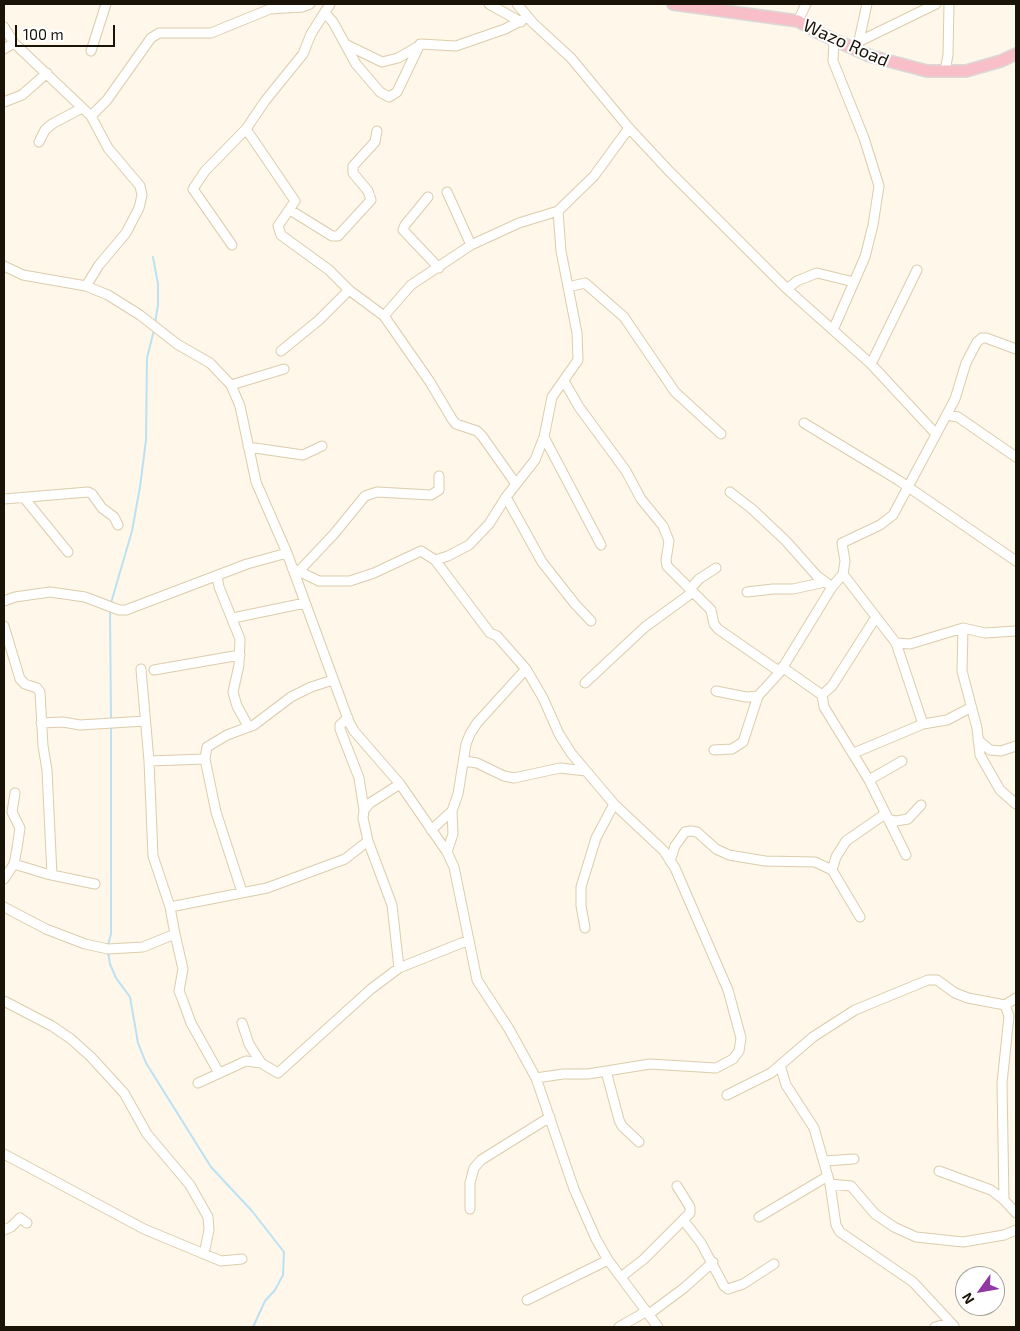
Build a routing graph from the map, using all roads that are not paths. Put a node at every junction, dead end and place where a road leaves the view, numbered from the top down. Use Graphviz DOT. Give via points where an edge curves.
graph roads {
  1 [pos="106,4"];
  2 [pos="310,4"];
  3 [pos="330,4"];
  4 [pos="489,4"];
  5 [pos="518,4"];
  6 [pos="673,4"];
  7 [pos="806,4"];
  8 [pos="867,4"];
  9 [pos="936,4"];
  10 [pos="949,4"];
  11 [pos="287,6"];
  12 [pos="325,14"];
  13 [pos="524,19"];
  14 [pos="798,21"];
  15 [pos="4,27"];
  16 [pos="834,40"];
  17 [pos="14,43"];
  18 [pos="346,44"];
  19 [pos="418,46"];
  20 [pos="857,46"];
  21 [pos="4,49"];
  22 [pos="92,51"];
  23 [pos="1016,54"];
  24 [pos="945,71"];
  25 [pos="47,73"];
  26 [pos="4,102"];
  27 [pos="82,108"];
  28 [pos="90,116"];
  29 [pos="629,128"];
  30 [pos="246,130"];
  31 [pos="377,132"];
  32 [pos="39,142"];
  33 [pos="447,192"];
  34 [pos="428,197"];
  35 [pos="290,210"];
  36 [pos="558,211"];
  37 [pos="471,244"];
  38 [pos="232,246"];
  39 [pos="4,266"];
  40 [pos="439,268"];
  41 [pos="917,270"];
  42 [pos="854,282"];
  43 [pos="86,286"];
  44 [pos="568,287"];
  45 [pos="787,289"];
  46 [pos="349,290"];
  47 [pos="384,316"];
  48 [pos="833,330"];
  49 [pos="1016,348"];
  50 [pos="281,351"];
  51 [pos="871,364"];
  52 [pos="284,369"];
  53 [pos="564,382"];
  54 [pos="231,385"];
  55 [pos="947,415"];
  56 [pos="804,422"];
  57 [pos="721,434"];
  58 [pos="936,434"];
  59 [pos="544,436"];
  60 [pos="322,446"];
  61 [pos="248,447"];
  62 [pos="1016,457"];
  63 [pos="439,476"];
  64 [pos="516,484"];
  65 [pos="906,487"];
  66 [pos="730,492"];
  67 [pos="506,497"];
  68 [pos="4,499"];
  69 [pos="25,499"];
  70 [pos="118,525"];
  71 [pos="601,545"];
  72 [pos="68,552"];
  73 [pos="287,553"];
  74 [pos="436,560"];
  75 [pos="1016,561"];
  76 [pos="716,568"];
  77 [pos="295,569"];
  78 [pos="843,574"];
  79 [pos="217,576"];
  80 [pos="829,584"];
  81 [pos="692,591"];
  82 [pos="747,592"];
  83 [pos="4,601"];
  84 [pos="305,603"];
  85 [pos="876,616"];
  86 [pos="233,618"];
  87 [pos="591,621"];
  88 [pos="4,626"];
  89 [pos="963,628"];
  90 [pos="1016,631"];
  91 [pos="896,644"];
  92 [pos="240,656"];
  93 [pos="141,669"];
  94 [pos="526,669"];
  95 [pos="781,669"];
  96 [pos="154,670"];
  97 [pos="333,680"];
  98 [pos="585,683"];
  99 [pos="716,691"];
  100 [pos="822,695"];
  101 [pos="758,696"];
  102 [pos="970,708"];
  103 [pos="348,718"];
  104 [pos="145,721"];
  105 [pos="41,723"];
  106 [pos="923,724"];
  107 [pos="248,726"];
  108 [pos="978,740"];
  109 [pos="1016,746"];
  110 [pos="714,750"];
  111 [pos="854,753"];
  112 [pos="205,759"];
  113 [pos="149,761"];
  114 [pos="464,761"];
  115 [pos="902,761"];
  116 [pos="586,771"];
  117 [pos="868,780"];
  118 [pos="400,784"];
  119 [pos="15,792"];
  120 [pos="614,804"];
  121 [pos="1016,804"];
  122 [pos="921,805"];
  123 [pos="364,810"];
  124 [pos="452,812"];
  125 [pos="886,817"];
  126 [pos="431,830"];
  127 [pos="368,841"];
  128 [pos="447,852"];
  129 [pos="906,855"];
  130 [pos="670,861"];
  131 [pos="14,864"];
  132 [pos="832,870"];
  133 [pos="52,875"];
  134 [pos="4,879"];
  135 [pos="96,884"];
  136 [pos="242,892"];
  137 [pos="170,906"];
  138 [pos="4,907"];
  139 [pos="860,917"];
  140 [pos="585,928"];
  141 [pos="174,934"];
  142 [pos="469,940"];
  143 [pos="398,968"];
  144 [pos="1016,998"];
  145 [pos="4,1001"];
  146 [pos="1005,1005"];
  147 [pos="242,1024"];
  148 [pos="261,1063"];
  149 [pos="780,1065"];
  150 [pos="606,1071"];
  151 [pos="219,1074"];
  152 [pos="536,1078"];
  153 [pos="198,1083"];
  154 [pos="727,1095"];
  155 [pos="550,1117"];
  156 [pos="639,1142"];
  157 [pos="4,1154"];
  158 [pos="854,1159"];
  159 [pos="824,1161"];
  160 [pos="938,1171"];
  161 [pos="829,1180"];
  162 [pos="677,1186"];
  163 [pos="1004,1200"];
  164 [pos="470,1209"];
  165 [pos="1016,1213"];
  166 [pos="759,1218"];
  167 [pos="684,1221"];
  168 [pos="27,1223"];
  169 [pos="4,1230"];
  170 [pos="1016,1230"];
  171 [pos="204,1254"];
  172 [pos="242,1260"];
  173 [pos="608,1260"];
  174 [pos="713,1262"];
  175 [pos="774,1264"];
  176 [pos="621,1277"];
  177 [pos="527,1300"];
  178 [pos="648,1312"];
  179 [pos="955,1326"];
  180 [pos="619,1327"];
  181 [pos="658,1327"];
  182 [pos="935,1327"];
  1 -- 22 [label="street"];
  2 -- 11 [label="street"];
  3 -- 12 [label="street"];
  4 -- 13 [label="street"];
  5 -- 13 [label="street"];
  6 -- 14 [label="main road, Wazo Road"];
  7 -- 14 [label="street"];
  8 -- 20 [label="street"];
  9 -- 20 [label="street"];
  10 -- 24 [label="street"];
  11 -- 28 [label="street" via="260,12 211,33 159,33"];
  12 -- 18 [label="street"];
  12 -- 30 [label="street" via="310,34 303,54"];
  13 -- 19 [label="street" via="456,46 423,43"];
  13 -- 29 [label="street" via="572,58"];
  14 -- 16 [label="main road, Wazo Road"];
  15 -- 17 [label="street"];
  16 -- 20 [label="main road, Wazo Road"];
  16 -- 42 [label="street" via="833,62 864,138 879,186 865,257"];
  17 -- 21 [label="street"];
  17 -- 25 [label="street"];
  18 -- 19 [label="street" via="382,62 398,58"];
  18 -- 19 [label="street" via="352,59 380,92 389,97 397,92"];
  20 -- 24 [label="main road, Wazo Road" via="889,63"];
  23 -- 24 [label="main road, Wazo Road" via="980,68"];
  25 -- 26 [label="street" via="22,95"];
  25 -- 27 [label="street"];
  27 -- 28 [label="street"];
  27 -- 32 [label="street" via="52,124"];
  28 -- 43 [label="street" via="108,148 140,186 142,194 139,208 126,233"];
  29 -- 36 [label="street" via="594,176"];
  29 -- 45 [label="street"];
  30 -- 35 [label="street" via="292,195 295,201"];
  30 -- 38 [label="street" via="205,171 193,188"];
  31 -- 35 [label="street" via="375,142 353,166 353,173 371,200 338,236 332,236"];
  33 -- 37 [label="street"];
  34 -- 40 [label="street" via="403,230"];
  35 -- 46 [label="street" via="278,226 281,235 329,270"];
  36 -- 37 [label="street" via="519,222"];
  36 -- 44 [label="street"];
  37 -- 40 [label="street"];
  39 -- 43 [label="street" via="23,275"];
  40 -- 47 [label="street" via="411,285"];
  41 -- 51 [label="street"];
  42 -- 45 [label="street" via="817,273"];
  42 -- 48 [label="street"];
  43 -- 54 [label="street" via="140,314 177,344 210,363"];
  44 -- 53 [label="street" via="579,348 578,360"];
  44 -- 57 [label="street" via="585,283 624,317 675,392"];
  45 -- 48 [label="street"];
  46 -- 47 [label="street"];
  46 -- 50 [label="street"];
  47 -- 64 [label="street" via="452,419 482,436"];
  48 -- 51 [label="street"];
  49 -- 55 [label="street" via="986,338 977,342"];
  51 -- 58 [label="street"];
  52 -- 54 [label="street"];
  53 -- 59 [label="street" via="552,396"];
  53 -- 81 [label="street" via="662,526 669,541 667,566"];
  54 -- 61 [label="street" via="240,406"];
  55 -- 58 [label="street"];
  55 -- 62 [label="street" via="958,417"];
  56 -- 65 [label="street"];
  58 -- 65 [label="street"];
  59 -- 64 [label="street" via="535,460"];
  59 -- 71 [label="street"];
  60 -- 61 [label="street" via="303,455"];
  61 -- 73 [label="street" via="256,482"];
  63 -- 77 [label="street" via="439,490 431,494 377,492 365,496 334,534"];
  64 -- 67 [label="street"];
  65 -- 75 [label="street"];
  65 -- 78 [label="street" via="893,515 880,525 842,543"];
  66 -- 80 [label="street"];
  67 -- 74 [label="street" via="476,539"];
  67 -- 87 [label="street" via="542,562"];
  68 -- 69 [label="street"];
  69 -- 70 [label="street" via="88,492"];
  69 -- 72 [label="street"];
  73 -- 77 [label="street"];
  73 -- 79 [label="street"];
  74 -- 77 [label="street" via="421,551 350,581 319,581"];
  74 -- 94 [label="street" via="490,633 497,636"];
  76 -- 81 [label="street" via="699,579"];
  77 -- 84 [label="street"];
  78 -- 80 [label="street"];
  78 -- 85 [label="street"];
  79 -- 83 [label="street" via="126,610 85,597 50,592"];
  79 -- 86 [label="street"];
  80 -- 82 [label="street"];
  80 -- 95 [label="street"];
  81 -- 95 [label="street" via="711,610 718,629"];
  81 -- 98 [label="street" via="645,627"];
  84 -- 86 [label="street"];
  84 -- 97 [label="street"];
  85 -- 91 [label="street"];
  85 -- 100 [label="street" via="832,686"];
  86 -- 92 [label="street" via="240,639"];
  88 -- 105 [label="street" via="20,679 40,692"];
  89 -- 90 [label="street" via="985,633"];
  89 -- 91 [label="street" via="910,644"];
  89 -- 102 [label="street" via="962,671"];
  91 -- 106 [label="street"];
  92 -- 96 [label="street"];
  92 -- 107 [label="street" via="233,692"];
  93 -- 104 [label="street"];
  94 -- 114 [label="street" via="477,723 466,744"];
  94 -- 116 [label="street" via="559,734"];
  95 -- 100 [label="street"];
  95 -- 101 [label="street"];
  97 -- 103 [label="street"];
  97 -- 107 [label="street" via="311,687"];
  99 -- 101 [label="street"];
  100 -- 111 [label="street" via="824,707"];
  101 -- 110 [label="street" via="743,742 732,749"];
  102 -- 106 [label="street" via="947,720"];
  102 -- 108 [label="street"];
  103 -- 118 [label="street" via="354,731"];
  103 -- 123 [label="street" via="340,729 359,778"];
  104 -- 105 [label="street" via="80,725"];
  104 -- 113 [label="street"];
  105 -- 133 [label="street" via="47,770"];
  106 -- 111 [label="street"];
  107 -- 112 [label="street" via="207,747"];
  108 -- 109 [label="street" via="990,750 1001,751"];
  108 -- 121 [label="street" via="980,755 991,777"];
  111 -- 117 [label="street"];
  112 -- 113 [label="street"];
  112 -- 136 [label="street" via="216,812"];
  113 -- 137 [label="street" via="153,856"];
  114 -- 116 [label="street" via="514,778 560,768"];
  114 -- 124 [label="street"];
  115 -- 117 [label="street"];
  116 -- 120 [label="street"];
  117 -- 125 [label="street"];
  118 -- 123 [label="street"];
  118 -- 126 [label="street"];
  119 -- 131 [label="street" via="12,812 20,828"];
  120 -- 130 [label="street" via="664,851"];
  120 -- 140 [label="street" via="596,838 581,887"];
  122 -- 125 [label="street" via="908,819 896,821"];
  123 -- 127 [label="street"];
  124 -- 126 [label="street"];
  124 -- 128 [label="street" via="453,834"];
  125 -- 129 [label="street"];
  125 -- 132 [label="street" via="846,841"];
  126 -- 128 [label="street"];
  127 -- 136 [label="street" via="344,859 284,883"];
  127 -- 143 [label="street" via="392,905"];
  128 -- 142 [label="street" via="454,867"];
  130 -- 132 [label="street" via="675,846 685,832 691,831 729,855 765,861 815,862"];
  130 -- 150 [label="street" via="728,990 742,1046 733,1059 716,1068 650,1064"];
  131 -- 133 [label="street"];
  131 -- 134 [label="street"];
  132 -- 139 [label="street"];
  133 -- 135 [label="street"];
  136 -- 137 [label="street"];
  137 -- 141 [label="street"];
  138 -- 141 [label="street" via="59,934 108,949 143,947"];
  141 -- 151 [label="street" via="183,969 179,990 191,1023"];
  142 -- 143 [label="street"];
  142 -- 152 [label="street" via="476,980 509,1029"];
  143 -- 148 [label="street" via="278,1073"];
  144 -- 146 [label="street"];
  145 -- 171 [label="street" via="71,1039 124,1093 147,1134 190,1185 208,1217"];
  146 -- 149 [label="street" via="955,994 936,980 928,980 855,1010"];
  146 -- 163 [label="street" via="1009,1016 1002,1077"];
  147 -- 148 [label="street"];
  148 -- 151 [label="street" via="243,1061"];
  149 -- 154 [label="street" via="771,1073"];
  149 -- 159 [label="street" via="786,1085 814,1128"];
  150 -- 152 [label="street"];
  150 -- 156 [label="street" via="619,1120"];
  151 -- 153 [label="street"];
  152 -- 155 [label="street"];
  155 -- 164 [label="street" via="481,1160 474,1168 470,1183"];
  155 -- 173 [label="street" via="574,1189"];
  157 -- 171 [label="street" via="144,1229"];
  158 -- 159 [label="street"];
  159 -- 161 [label="street"];
  160 -- 163 [label="street" via="980,1185"];
  161 -- 166 [label="street"];
  161 -- 170 [label="street" via="850,1186 882,1220 916,1237 963,1242"];
  161 -- 179 [label="street" via="840,1232 913,1282"];
  162 -- 167 [label="street" via="690,1208"];
  163 -- 165 [label="street"];
  167 -- 174 [label="street"];
  167 -- 176 [label="street"];
  168 -- 169 [label="street" via="20,1218"];
  171 -- 172 [label="street" via="226,1262"];
  173 -- 176 [label="street"];
  173 -- 177 [label="street"];
  174 -- 175 [label="street" via="724,1286 733,1289"];
  174 -- 178 [label="street" via="684,1288"];
  176 -- 178 [label="street"];
  178 -- 180 [label="street"];
  178 -- 181 [label="street"];
  179 -- 182 [label="street"];
}
